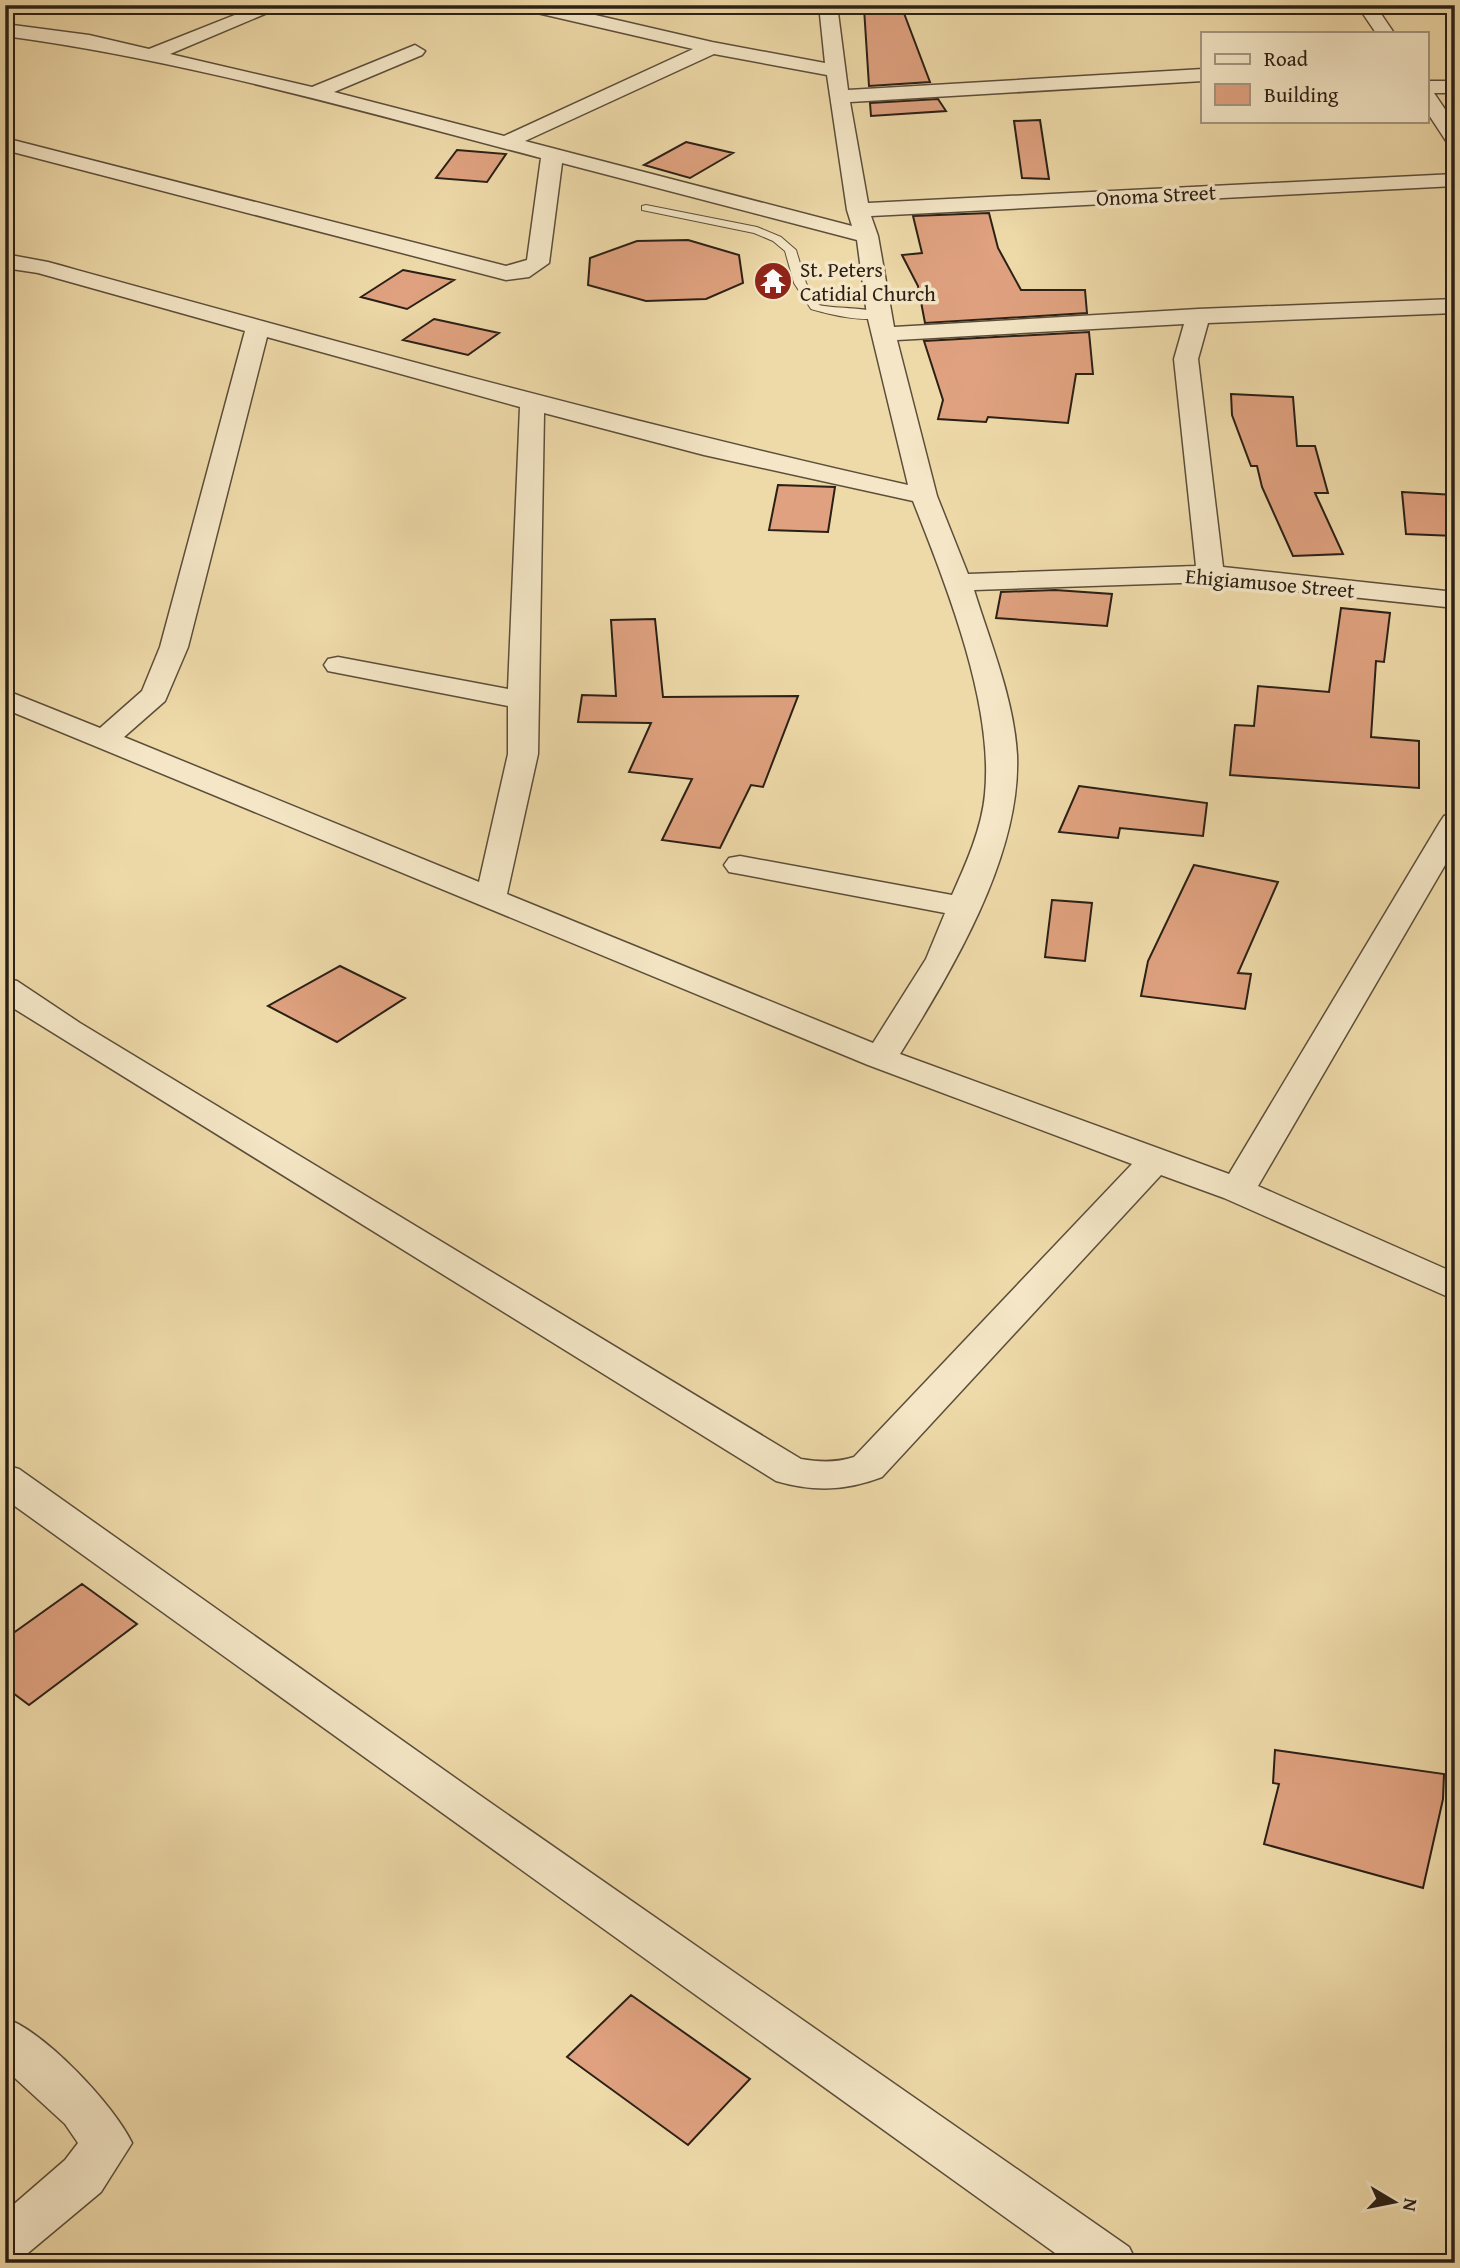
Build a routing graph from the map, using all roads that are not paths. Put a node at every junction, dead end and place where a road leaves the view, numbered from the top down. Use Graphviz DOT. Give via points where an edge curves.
graph roads {
  1 [pos="278,5"];
  2 [pos="527,5"];
  3 [pos="828,5"];
  4 [pos="1366,5"];
  5 [pos="5,30"];
  6 [pos="1384,32"];
  7 [pos="712,48"];
  8 [pos="415,51"];
  9 [pos="148,56"];
  10 [pos="1201,75"];
  11 [pos="838,84"];
  12 [pos="1428,86"];
  13 [pos="1455,87"];
  14 [pos="314,93"];
  15 [pos="1428,99"];
  16 [pos="1455,140"];
  17 [pos="507,142"];
  18 [pos="5,144"];
  19 [pos="552,157"];
  20 [pos="1455,180"];
  21 [pos="646,208"];
  22 [pos="858,210"];
  23 [pos="867,236"];
  24 [pos="5,261"];
  25 [pos="1455,306"];
  26 [pos="1198,316"];
  27 [pos="882,324"];
  28 [pos="258,326"];
  29 [pos="532,403"];
  30 [pos="924,496"];
  31 [pos="1210,574"];
  32 [pos="958,582"];
  33 [pos="1455,600"];
  34 [pos="338,665"];
  35 [pos="5,699"];
  36 [pos="522,700"];
  37 [pos="105,739"];
  38 [pos="1455,822"];
  39 [pos="740,865"];
  40 [pos="491,897"];
  41 [pos="964,907"];
  42 [pos="5,988"];
  43 [pos="880,1058"];
  44 [pos="1156,1159"];
  45 [pos="1237,1190"];
  46 [pos="1455,1288"];
  47 [pos="5,1479"];
  48 [pos="5,2038"];
  49 [pos="5,2244"];
  50 [pos="1111,2263"];
  1 -- 9 [label="street"];
  2 -- 7 [label="street"];
  3 -- 11 [label="street"];
  4 -- 6 [label="street"];
  5 -- 9 [label="street" via="52,34"];
  7 -- 11 [label="street"];
  7 -- 17 [label="street"];
  8 -- 14 [label="street"];
  9 -- 14 [label="street"];
  10 -- 11 [label="street"];
  11 -- 22 [label="street"];
  12 -- 13 [label="street"];
  14 -- 17 [label="street"];
  15 -- 16 [label="street"];
  17 -- 19 [label="street"];
  18 -- 19 [label="street" via="506,273 522,272 538,263"];
  19 -- 23 [label="street"];
  20 -- 22 [label="street, Onoma Street"];
  21 -- 27 [label="lane" via="767,235 790,250 800,283 815,307"];
  22 -- 23 [label="street"];
  23 -- 27 [label="street"];
  24 -- 28 [label="street"];
  25 -- 26 [label="street"];
  26 -- 27 [label="street"];
  26 -- 31 [label="street" via="1186,359"];
  27 -- 30 [label="street"];
  28 -- 29 [label="street"];
  28 -- 37 [label="street" via="174,647 155,695"];
  29 -- 30 [label="street"];
  29 -- 36 [label="street"];
  30 -- 32 [label="street"];
  31 -- 32 [label="street, Ehigiamusoe Street"];
  31 -- 33 [label="street, Ehigiamusoe Street"];
  32 -- 41 [label="street" via="996,712 1003,754 1000,797 984,858"];
  34 -- 36 [label="street"];
  35 -- 37 [label="street"];
  36 -- 40 [label="street" via="523,754"];
  37 -- 40 [label="street"];
  38 -- 45 [label="street"];
  39 -- 41 [label="street"];
  40 -- 43 [label="street"];
  41 -- 43 [label="street" via="942,959"];
  42 -- 44 [label="street" via="778,1464 810,1475 843,1477 868,1466"];
  43 -- 44 [label="street"];
  44 -- 45 [label="street"];
  45 -- 46 [label="street"];
  47 -- 50 [label="street"];
  48 -- 49 [label="street" via="82,2109 107,2143 83,2176"];
}
